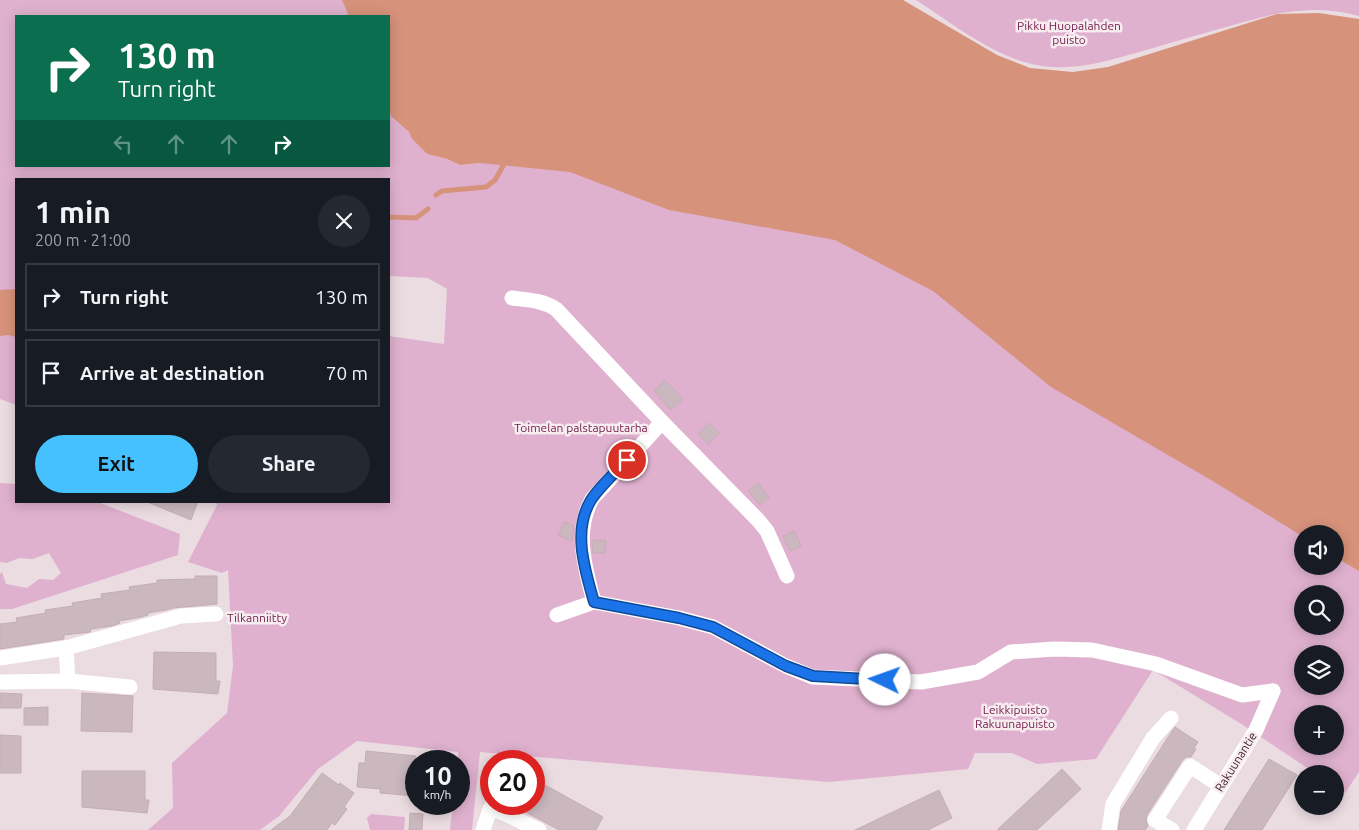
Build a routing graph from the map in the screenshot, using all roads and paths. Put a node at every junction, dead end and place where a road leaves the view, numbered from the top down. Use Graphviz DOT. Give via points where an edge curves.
graph roads {
  1 [pos="512,298"];
  2 [pos="662,422"];
  3 [pos="787,576"];
  4 [pos="594,602"];
  5 [pos="216,614"];
  6 [pos="557,616"];
  7 [pos="66,648"];
  8 [pos="0,658"];
  9 [pos="68,681"];
  10 [pos="0,682"];
  11 [pos="130,687"];
  12 [pos="1171,718"];
  13 [pos="1221,786"];
  14 [pos="483,830"];
  15 [pos="539,830"];
  16 [pos="1109,830"];
  17 [pos="1172,830"];
  18 [pos="1194,830"];
  1 -- 2 [label="street" via="540,301 556,308"];
  2 -- 3 [label="street" via="767,531"];
  2 -- 4 [label="street" via="592,499 586,510 582,543"];
  4 -- 6 [label="street"];
  4 -- 13 [label="street, Rakuunantie" via="713,627 786,666 813,676 920,682 978,672 1012,652 1092,650 1156,664 1242,695 1273,691 1256,730"];
  5 -- 7 [label="street" via="181,616"];
  7 -- 8 [label="street"];
  7 -- 9 [label="street"];
  9 -- 10 [label="street"];
  9 -- 11 [label="street"];
  12 -- 16 [label="street" via="1153,738 1113,804"];
  13 -- 17 [label="street" via="1190,766 1155,820"];
  13 -- 18 [label="street, Rakuunantie"];
  14 -- 15 [label="street" via="490,809"];
}
